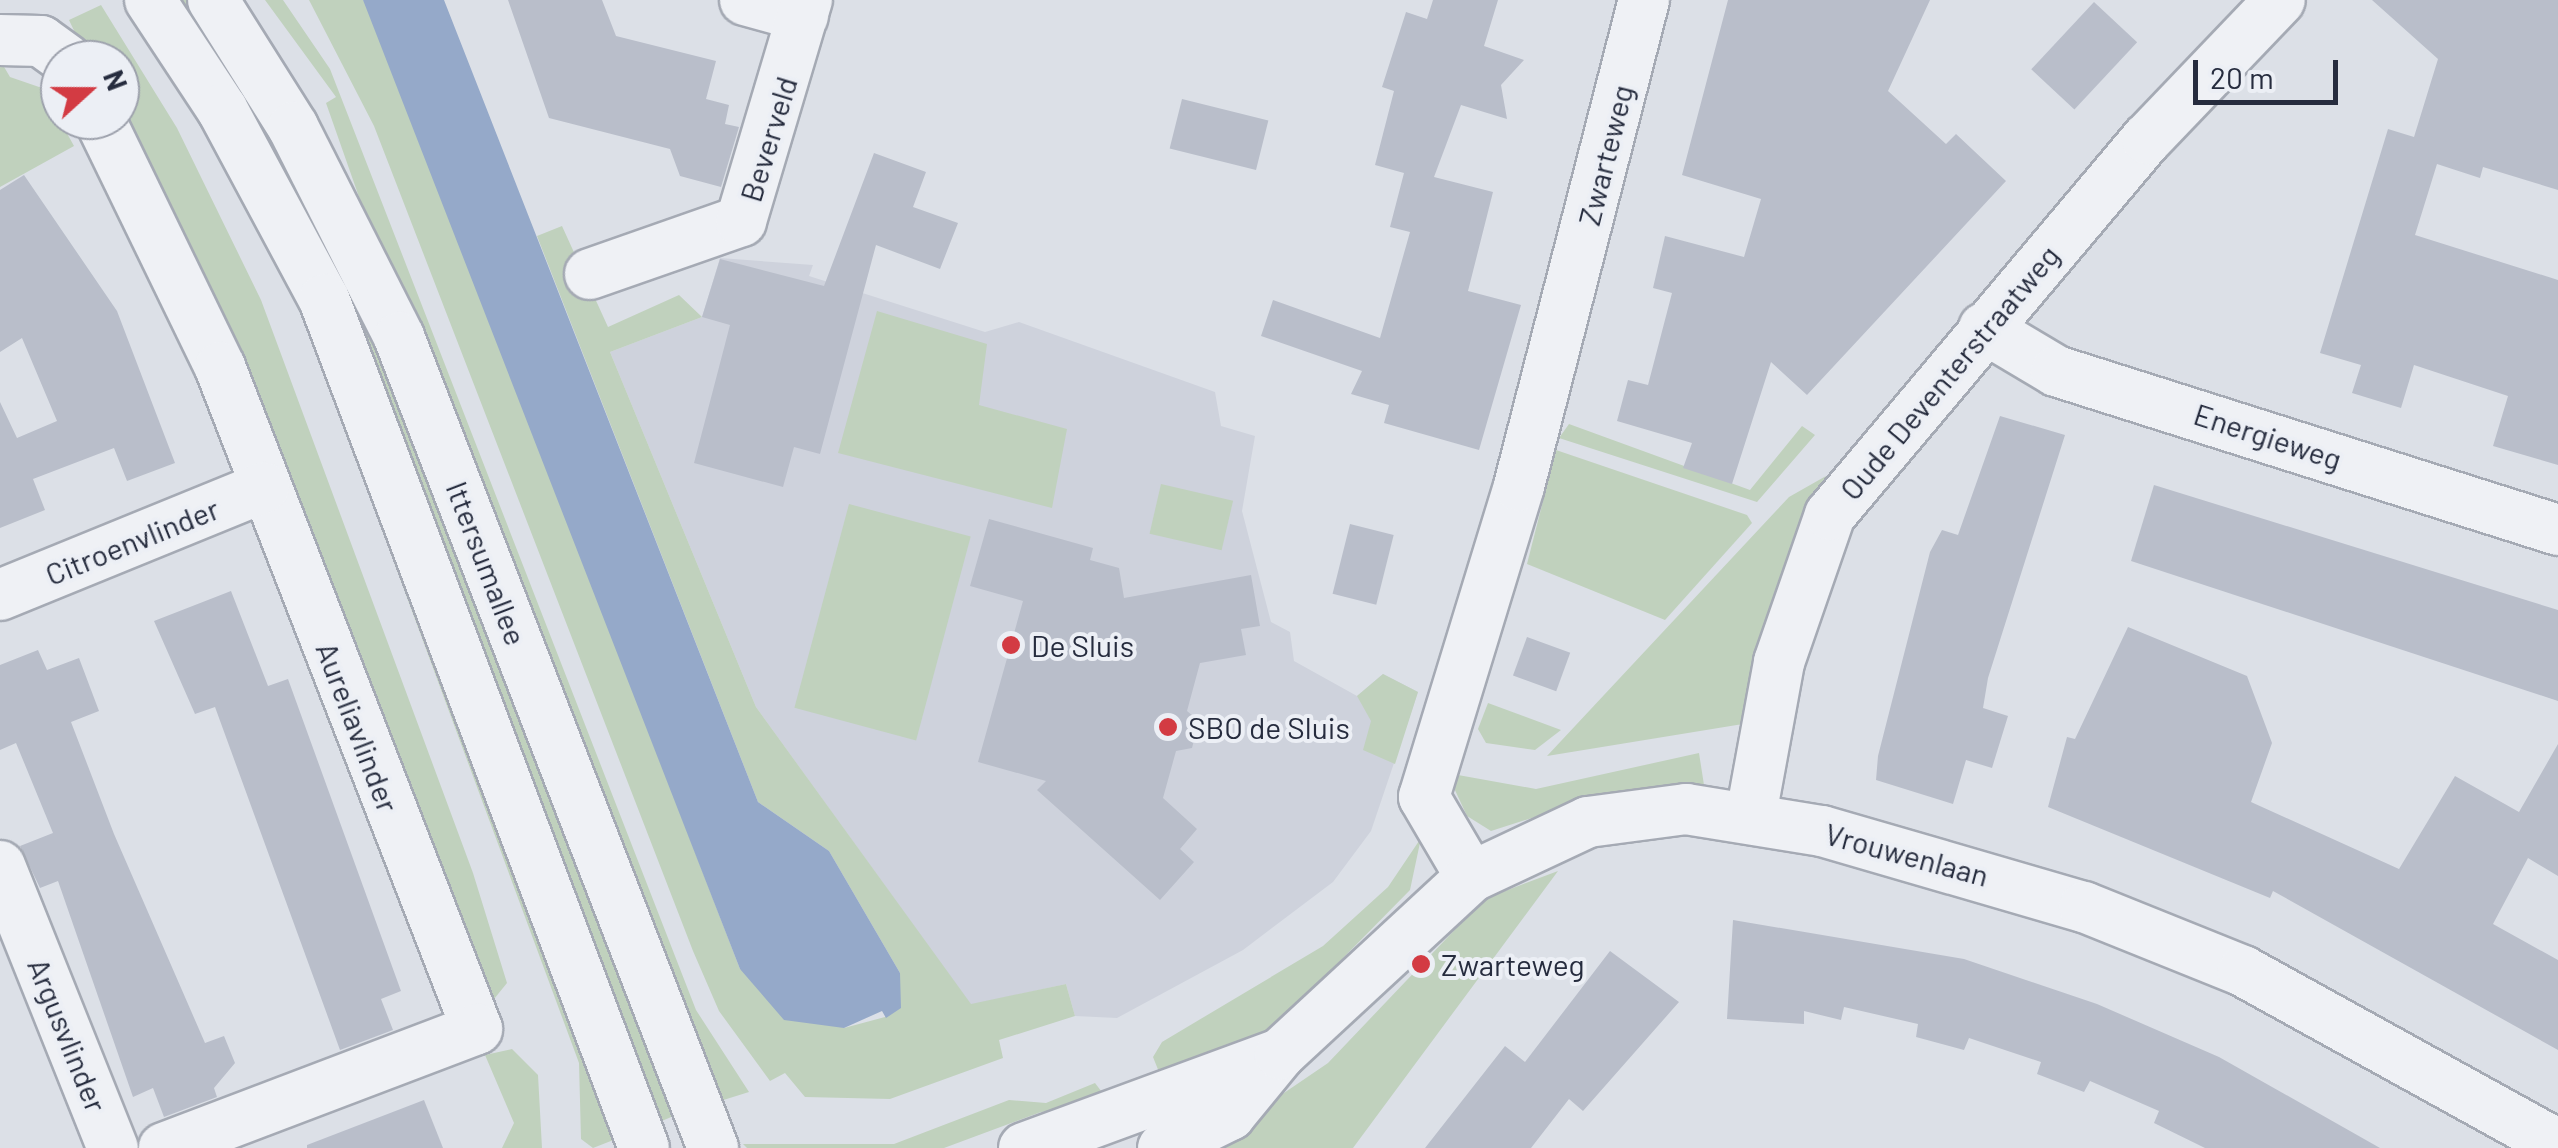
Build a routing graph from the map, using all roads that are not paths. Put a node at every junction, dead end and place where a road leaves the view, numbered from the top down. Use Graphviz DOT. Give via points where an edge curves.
graph roads {
  1 [pos="150,0"];
  2 [pos="213,0"];
  3 [pos="745,0"];
  4 [pos="1644,0"];
  5 [pos="2280,0"];
  6 [pos="805,8"];
  7 [pos="0,40"];
  8 [pos="40,41"];
  9 [pos="110,140"];
  10 [pos="590,274"];
  11 [pos="1984,328"];
  12 [pos="264,487"];
  13 [pos="2558,530"];
  14 [pos="0,595"];
  15 [pos="1751,815"];
  16 [pos="0,866"];
  17 [pos="1471,876"];
  18 [pos="1280,1054"];
  19 [pos="2558,1145"];
  20 [pos="113,1148"];
  21 [pos="164,1148"];
  22 [pos="644,1148"];
  23 [pos="713,1148"];
  24 [pos="1024,1148"];
  25 [pos="1163,1148"];
  1 -- 22 [label="street, Ittersumallee" via="240,140 324,299"];
  2 -- 23 [label="street, Ittersumallee" via="294,127 399,337"];
  3 -- 6 [label="street, Beverveld"];
  4 -- 17 [label="street, Zwarteweg" via="1520,486 1424,797"];
  5 -- 11 [label="street, Oude Deventerstraatweg"];
  6 -- 10 [label="street, Beverveld" via="741,221"];
  7 -- 8 [label="street"];
  9 -- 12 [label="street, Aureliavlinder" via="220,366"];
  11 -- 13 [label="street, Energieweg" via="2056,371"];
  11 -- 15 [label="street, Oude Deventerstraatweg" via="1830,515 1778,662"];
  12 -- 14 [label="street, Citroenvlinder"];
  12 -- 21 [label="street, Aureliavlinder" via="477,1030"];
  15 -- 17 [label="street, Vrouwenlaan" via="1620,814 1527,844"];
  15 -- 19 [label="street, Vrouwenlaan" via="2014,882 2243,971"];
  16 -- 20 [label="street, Argusvlinder"];
  17 -- 18 [label="street, Vrouwenlaan"];
  18 -- 24 [label="street, Vrouwenlaan"];
  18 -- 25 [label="street, Vrouwenlaan" via="1230,1114"];
}
